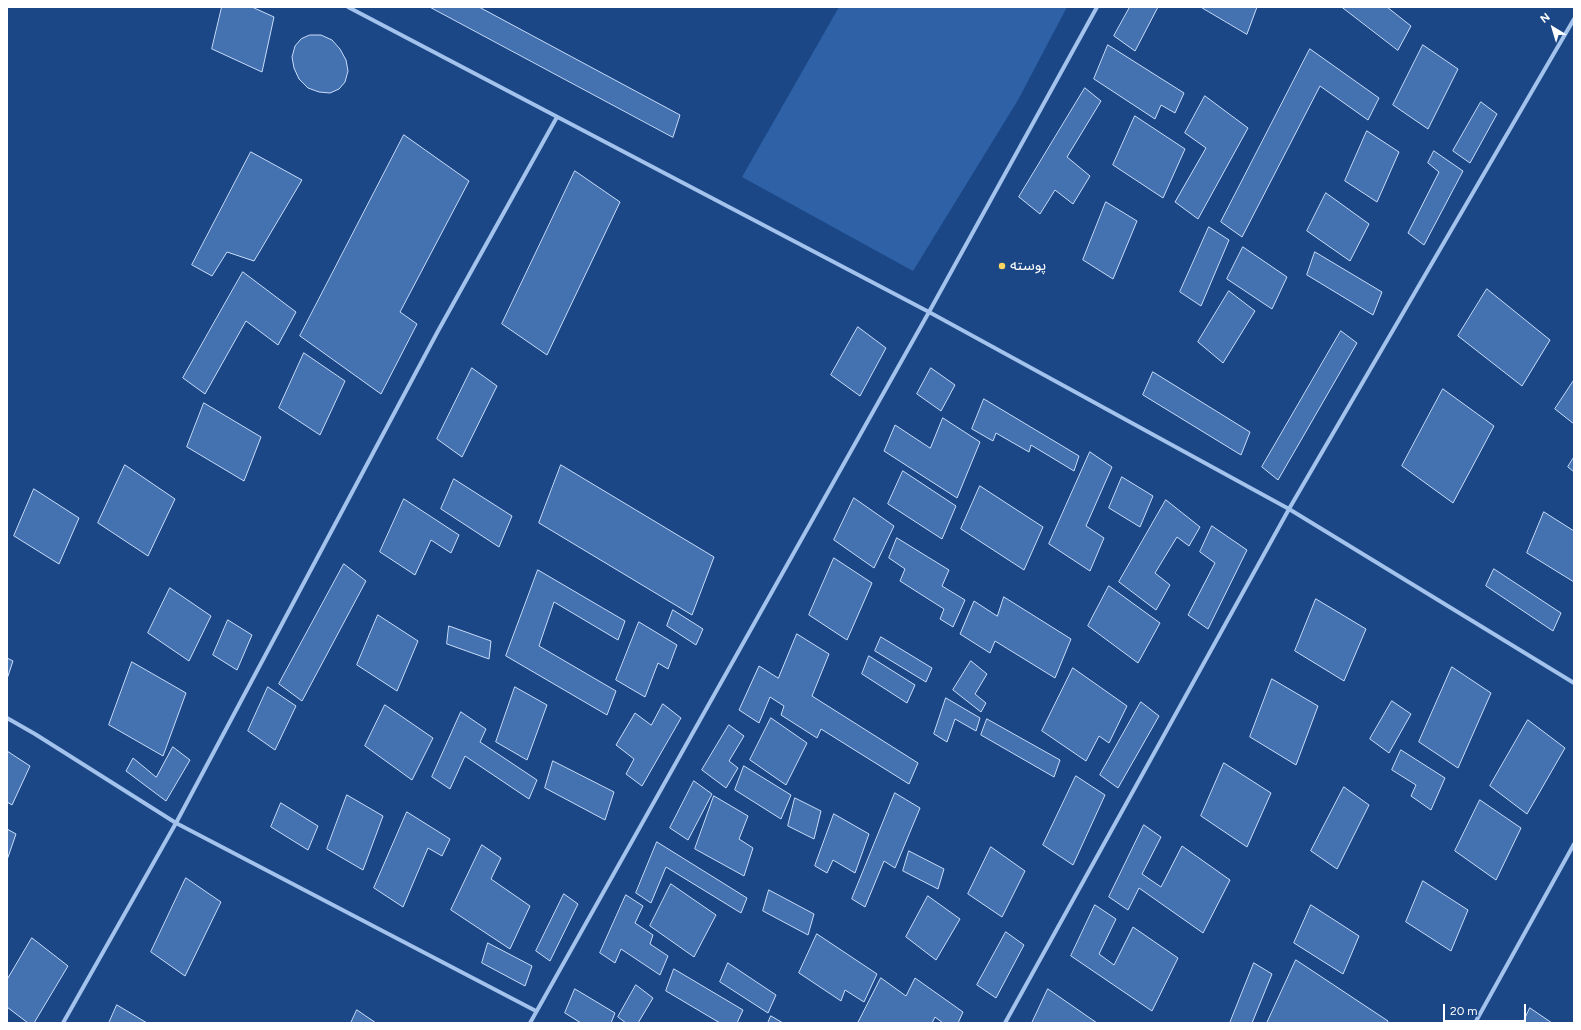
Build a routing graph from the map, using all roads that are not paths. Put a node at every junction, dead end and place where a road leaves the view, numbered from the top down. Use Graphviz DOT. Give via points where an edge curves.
graph roads {
  1 [pos="348,7"];
  2 [pos="1097,7"];
  3 [pos="1574,19"];
  4 [pos="557,117"];
  5 [pos="929,312"];
  6 [pos="1289,509"];
  7 [pos="1574,683"];
  8 [pos="7,718"];
  9 [pos="176,823"];
  10 [pos="1574,844"];
  11 [pos="536,1011"];
  12 [pos="63,1023"];
  13 [pos="530,1023"];
  14 [pos="1005,1023"];
  15 [pos="1475,1023"];
  1 -- 4 [label="street"];
  2 -- 5 [label="street"];
  3 -- 6 [label="street"];
  4 -- 5 [label="street"];
  4 -- 9 [label="street" via="435,338"];
  5 -- 6 [label="street"];
  5 -- 11 [label="street"];
  6 -- 7 [label="street"];
  6 -- 14 [label="street"];
  8 -- 9 [label="street"];
  9 -- 11 [label="street"];
  9 -- 12 [label="street"];
  10 -- 15 [label="street"];
  11 -- 13 [label="street"];
}
